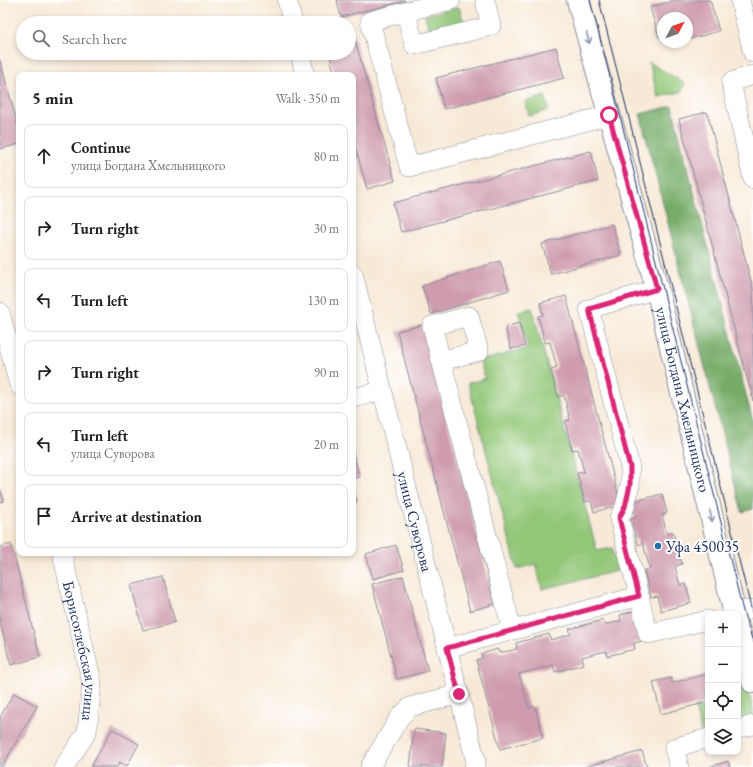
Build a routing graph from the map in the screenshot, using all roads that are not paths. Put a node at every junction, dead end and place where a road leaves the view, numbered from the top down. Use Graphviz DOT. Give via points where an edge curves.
graph roads {
  1 [pos="287,0"];
  2 [pos="451,0"];
  3 [pos="485,0"];
  4 [pos="578,0"];
  5 [pos="740,0"];
  6 [pos="406,12"];
  7 [pos="291,16"];
  8 [pos="753,53"];
  9 [pos="302,60"];
  10 [pos="304,72"];
  11 [pos="753,75"];
  12 [pos="609,115"];
  13 [pos="753,178"];
  14 [pos="657,289"];
  15 [pos="356,292"];
  16 [pos="0,312"];
  17 [pos="4,342"];
  18 [pos="441,361"];
  19 [pos="16,375"];
  20 [pos="382,390"];
  21 [pos="356,397"];
  22 [pos="63,556"];
  23 [pos="639,596"];
  24 [pos="737,611"];
  25 [pos="705,621"];
  26 [pos="741,627"];
  27 [pos="512,630"];
  28 [pos="447,648"];
  29 [pos="752,672"];
  30 [pos="459,694"];
  31 [pos="753,725"];
  32 [pos="741,728"];
  33 [pos="705,739"];
  34 [pos="64,767"];
  35 [pos="370,767"];
  36 [pos="474,767"];
  37 [pos="679,767"];
  1 -- 7 [label="street"];
  2 -- 6 [label="street"];
  3 -- 6 [label="street" via="491,26 414,45"];
  4 -- 12 [label="main road, улица Богдана Хмельницкого, one-way"];
  5 -- 8 [label="street"];
  6 -- 12 [label="street" via="370,21 409,167"];
  9 -- 10 [label="street"];
  11 -- 13 [label="street" via="731,82"];
  12 -- 14 [label="main road, улица Богдана Хмельницкого"];
  14 -- 23 [label="street" via="589,309 630,467 630,485 625,507 619,518"];
  14 -- 24 [label="main road, улица Богдана Хмельницкого, one-way"];
  15 -- 20 [label="street, улица Суворова"];
  16 -- 17 [label="street"];
  17 -- 19 [label="street"];
  18 -- 27 [label="street"];
  20 -- 21 [label="street"];
  20 -- 28 [label="street, улица Суворова"];
  22 -- 34 [label="street, Борисоглебская улица" via="92,683 87,732"];
  23 -- 25 [label="street" via="648,634"];
  23 -- 27 [label="street"];
  26 -- 29 [label="main road, улица Богдана Хмельницкого"];
  27 -- 28 [label="street"];
  28 -- 30 [label="street, улица Суворова"];
  30 -- 35 [label="street" via="410,707 400,717"];
  30 -- 36 [label="street, улица Суворова" via="476,762"];
  31 -- 32 [label="street"];
  33 -- 37 [label="street" via="674,748"];
}
